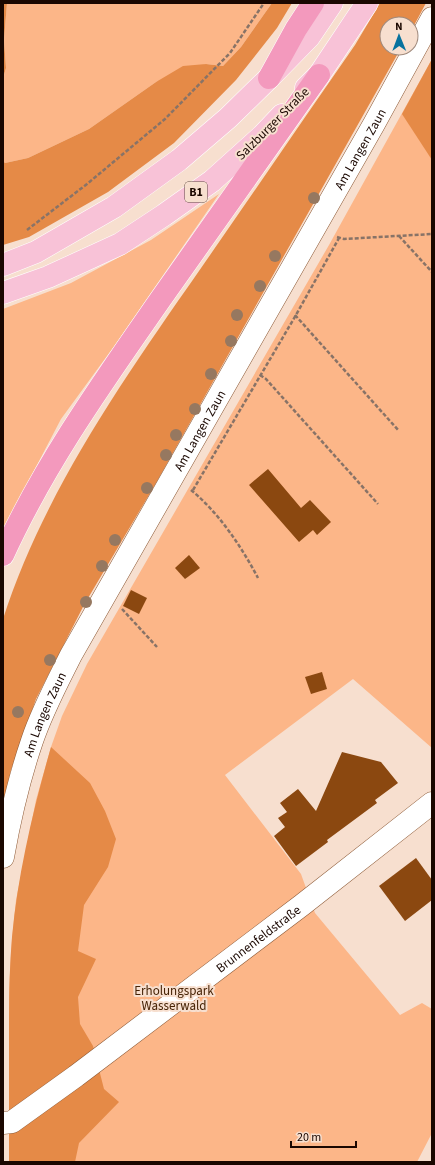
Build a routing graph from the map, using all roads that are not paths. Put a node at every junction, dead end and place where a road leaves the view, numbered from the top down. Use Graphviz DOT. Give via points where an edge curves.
graph roads {
  1 [pos="313,3"];
  2 [pos="332,3"];
  3 [pos="367,3"];
  4 [pos="432,18"];
  5 [pos="319,75"];
  6 [pos="270,78"];
  7 [pos="3,265"];
  8 [pos="3,293"];
  9 [pos="3,555"];
  10 [pos="432,803"];
  11 [pos="3,857"];
  12 [pos="8,1122"];
  1 -- 6 [label="highway"];
  2 -- 6 [label="main road" via="309,37"];
  3 -- 5 [label="main road, Salzburger Straße / B1"];
  4 -- 11 [label="street, Am Langen Zaun" via="52,691 32,740 16,795"];
  5 -- 8 [label="main road, Salzburger Straße / B1" via="262,136 212,181 164,215 120,244 48,277"];
  5 -- 9 [label="highway" via="126,348 70,432 18,521"];
  6 -- 7 [label="main road" via="179,160 114,207 36,252"];
  10 -- 12 [label="street, Brunnenfeldstraße" via="82,1071"];
}
